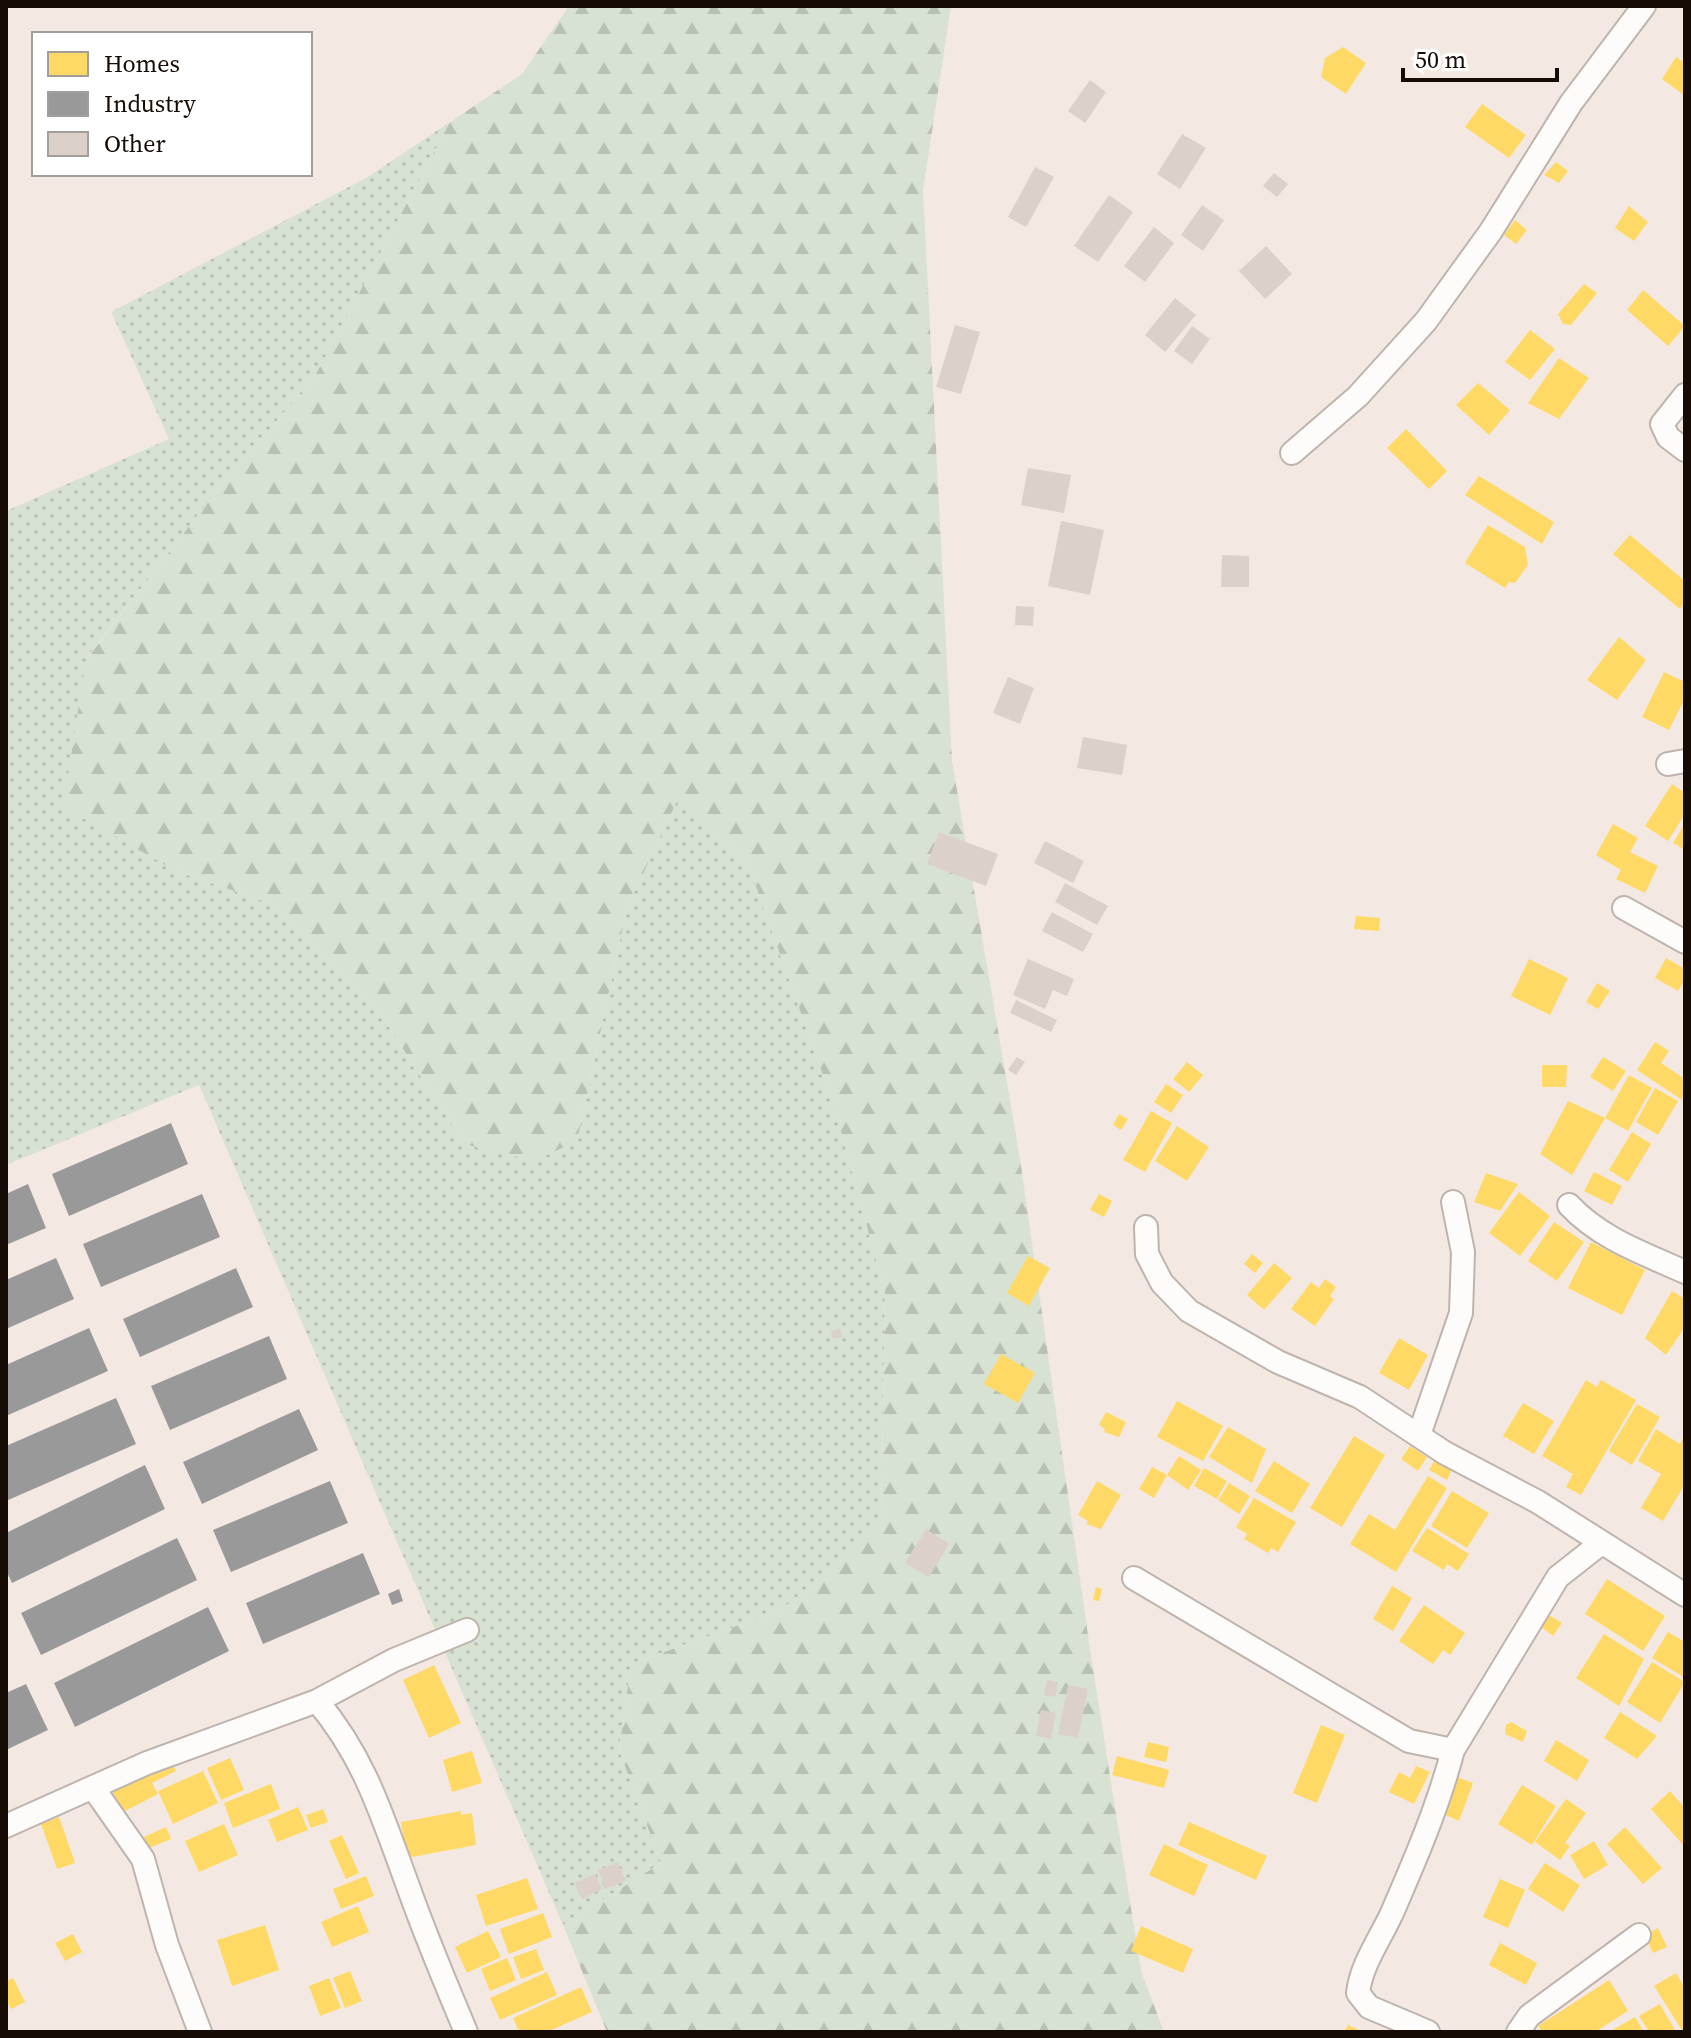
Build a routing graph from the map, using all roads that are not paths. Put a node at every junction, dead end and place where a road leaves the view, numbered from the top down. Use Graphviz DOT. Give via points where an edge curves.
graph roads {
  1 [pos="1644,6"];
  2 [pos="1685,395"];
  3 [pos="1685,450"];
  4 [pos="1292,453"];
  5 [pos="1624,908"];
  6 [pos="1685,942"];
  7 [pos="1453,1202"];
  8 [pos="1569,1205"];
  9 [pos="1146,1227"];
  10 [pos="1685,1272"];
  11 [pos="1419,1435"];
  12 [pos="1600,1544"];
  13 [pos="1134,1578"];
  14 [pos="1685,1595"];
  15 [pos="467,1630"];
  16 [pos="317,1701"];
  17 [pos="1453,1750"];
  18 [pos="94,1789"];
  19 [pos="6,1826"];
  20 [pos="1639,1935"];
  21 [pos="200,2032"];
  22 [pos="466,2032"];
  23 [pos="1428,2032"];
  24 [pos="1518,2032"];
  1 -- 4 [label="street" via="1571,103 1491,231 1426,321 1358,396"];
  2 -- 3 [label="street" via="1662,424 1668,437"];
  5 -- 6 [label="street"];
  7 -- 11 [label="street" via="1463,1252 1461,1313"];
  8 -- 10 [label="street" via="1609,1238"];
  9 -- 11 [label="street" via="1147,1254 1162,1283 1189,1311 1278,1362 1360,1397"];
  11 -- 12 [label="street"];
  12 -- 14 [label="street"];
  12 -- 17 [label="street" via="1558,1577"];
  13 -- 17 [label="street" via="1409,1741"];
  15 -- 16 [label="street" via="394,1660"];
  16 -- 18 [label="street" via="147,1763"];
  16 -- 22 [label="street" via="351,1743 370,1784"];
  17 -- 23 [label="street" via="1424,1840 1360,1976 1358,1993 1369,2007"];
  18 -- 19 [label="street"];
  18 -- 21 [label="street" via="143,1859 167,1945"];
  20 -- 24 [label="street" via="1529,2016"];
}
